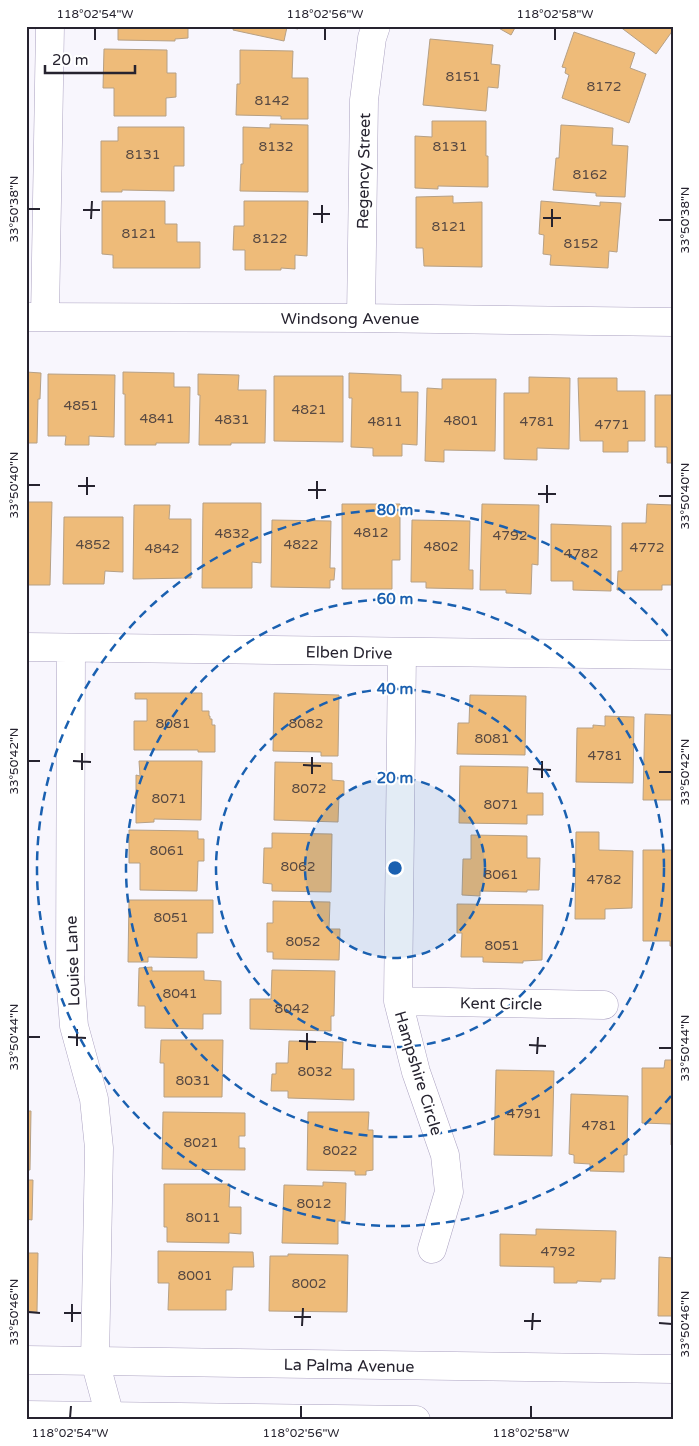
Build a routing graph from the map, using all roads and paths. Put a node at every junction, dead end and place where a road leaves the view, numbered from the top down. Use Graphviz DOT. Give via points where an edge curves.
graph roads {
  1 [pos="50,26"];
  2 [pos="376,26"];
  3 [pos="36,317"];
  4 [pos="360,318"];
  5 [pos="673,322"];
  6 [pos="26,647"];
  7 [pos="71,648"];
  8 [pos="402,653"];
  9 [pos="673,655"];
  10 [pos="398,1001"];
  11 [pos="604,1005"];
  12 [pos="432,1249"];
  13 [pos="26,1360"];
  14 [pos="95,1361"];
  15 [pos="673,1369"];
  16 [pos="26,1415"];
  17 [pos="111,1418"];
  18 [pos="416,1420"];
  1 -- 3 [label="street"];
  2 -- 4 [label="street, Regency Street" via="364,100"];
  3 -- 4 [label="street, Windsong Avenue"];
  4 -- 5 [label="street, Windsong Avenue"];
  6 -- 7 [label="street, Elben Drive"];
  7 -- 8 [label="street, Elben Drive"];
  7 -- 14 [label="street, Louise Lane" via="70,976 74,1026 94,1098 99,1148"];
  8 -- 9 [label="street, Elben Drive"];
  8 -- 10 [label="street, Hampshire Circle"];
  10 -- 11 [label="street, Kent Circle"];
  10 -- 12 [label="street, Hampshire Circle" via="416,1072 445,1155 449,1192"];
  13 -- 14 [label="street, La Palma Avenue"];
  14 -- 15 [label="street, La Palma Avenue"];
  14 -- 17 [label="street, Louise Lane"];
  16 -- 17 [label="street"];
  17 -- 18 [label="street"];
}
